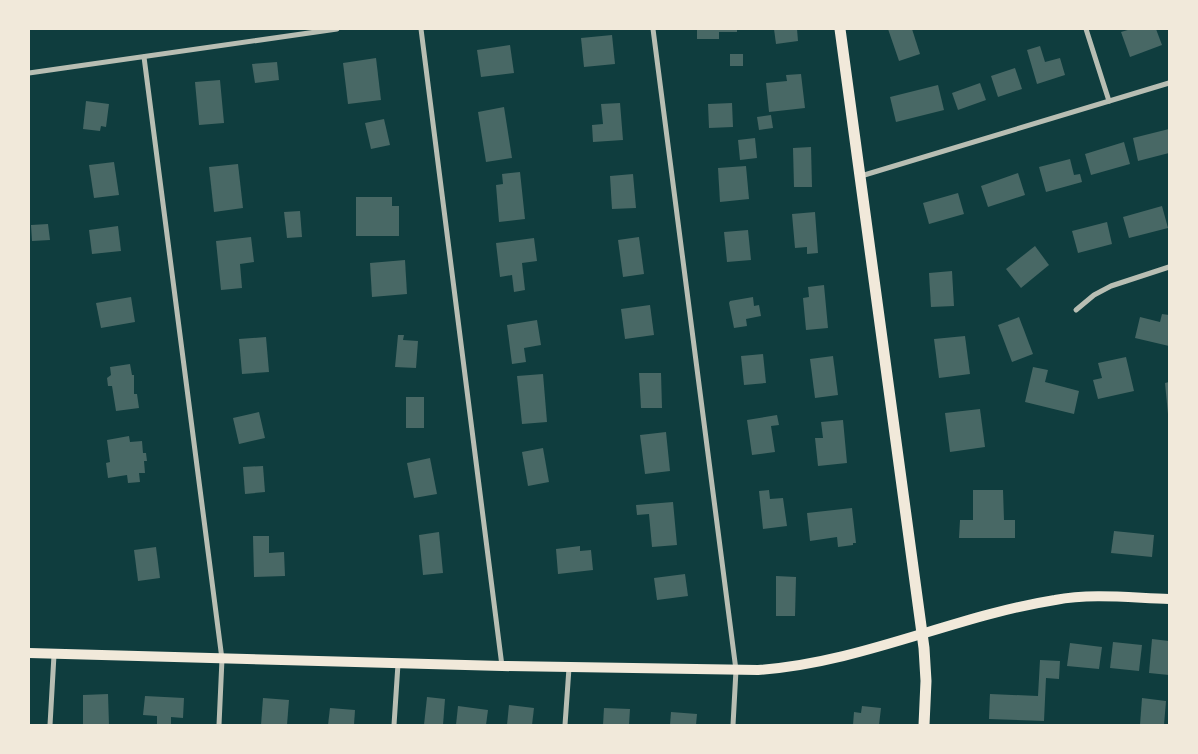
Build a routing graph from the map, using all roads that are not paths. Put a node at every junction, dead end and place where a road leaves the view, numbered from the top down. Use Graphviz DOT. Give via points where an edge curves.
graph roads {
  1 [pos="338,29"];
  2 [pos="421,29"];
  3 [pos="653,29"];
  4 [pos="840,29"];
  5 [pos="1086,29"];
  6 [pos="144,57"];
  7 [pos="29,73"];
  8 [pos="1169,83"];
  9 [pos="1109,101"];
  10 [pos="859,176"];
  11 [pos="1169,267"];
  12 [pos="1076,310"];
  13 [pos="1169,599"];
  14 [pos="922,633"];
  15 [pos="29,653"];
  16 [pos="54,655"];
  17 [pos="222,659"];
  18 [pos="398,664"];
  19 [pos="502,666"];
  20 [pos="568,668"];
  21 [pos="736,670"];
  22 [pos="50,725"];
  23 [pos="219,725"];
  24 [pos="394,725"];
  25 [pos="565,725"];
  26 [pos="733,725"];
  27 [pos="924,725"];
  1 -- 6 [label="street"];
  2 -- 19 [label="street"];
  3 -- 21 [label="street"];
  4 -- 10 [label="main road"];
  5 -- 9 [label="street"];
  6 -- 7 [label="street"];
  6 -- 17 [label="street"];
  8 -- 9 [label="street"];
  9 -- 10 [label="street"];
  10 -- 14 [label="main road"];
  11 -- 12 [label="street" via="1111,286"];
  13 -- 14 [label="main road" via="1056,599"];
  14 -- 21 [label="main road" via="826,661 774,669"];
  14 -- 27 [label="main road" via="926,681"];
  15 -- 16 [label="main road"];
  16 -- 17 [label="main road"];
  16 -- 22 [label="street"];
  17 -- 18 [label="main road"];
  17 -- 23 [label="street"];
  18 -- 19 [label="main road"];
  18 -- 24 [label="street"];
  19 -- 20 [label="main road"];
  20 -- 21 [label="main road"];
  20 -- 25 [label="street"];
  21 -- 26 [label="street"];
}
